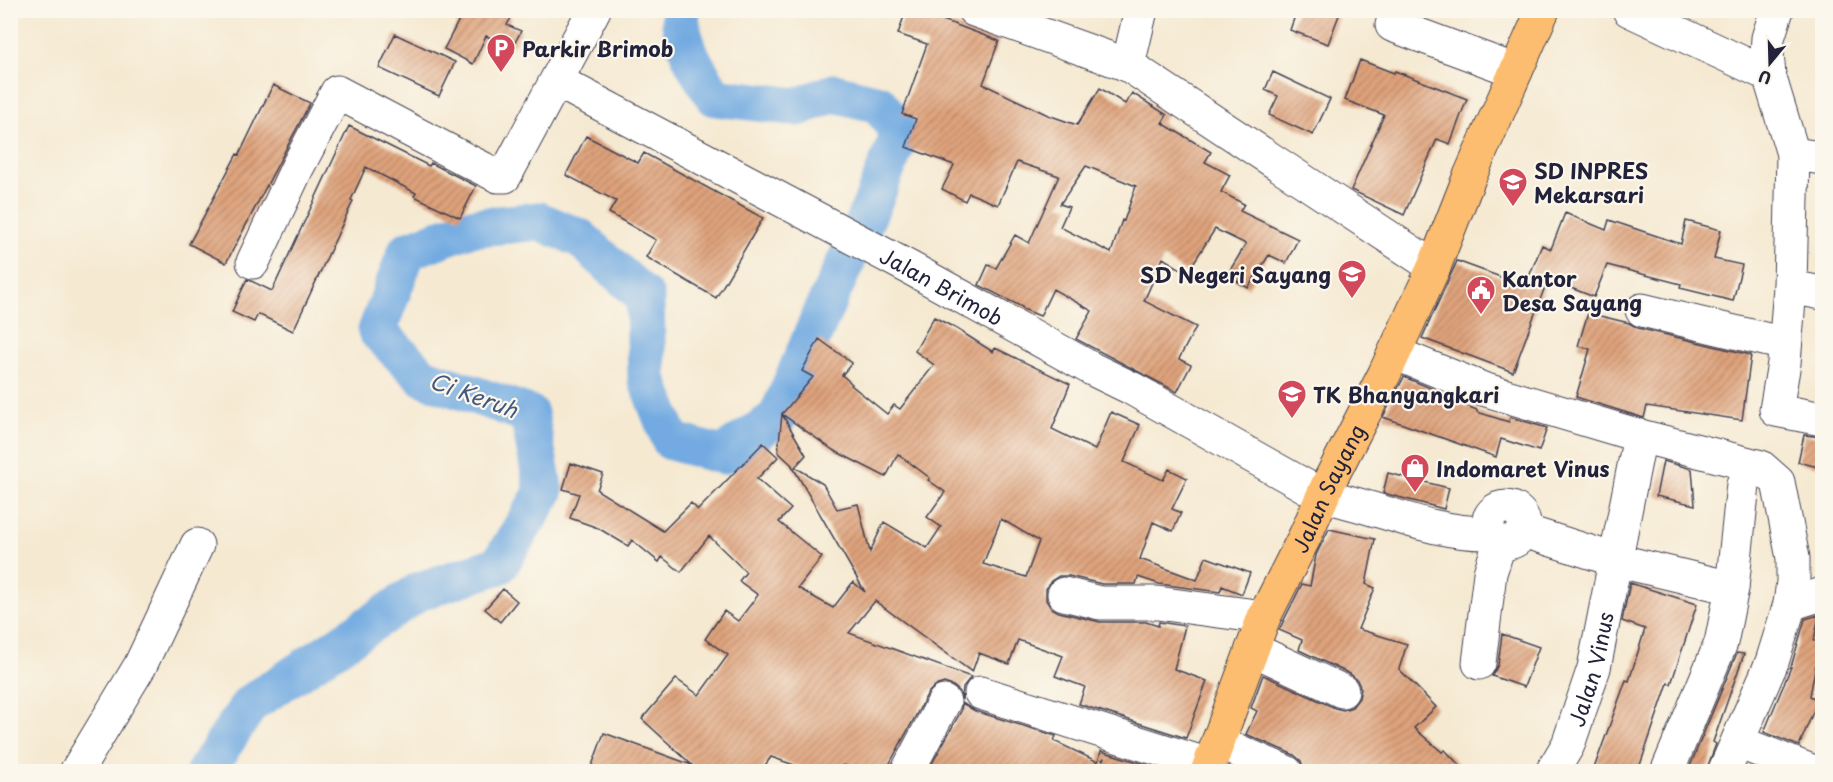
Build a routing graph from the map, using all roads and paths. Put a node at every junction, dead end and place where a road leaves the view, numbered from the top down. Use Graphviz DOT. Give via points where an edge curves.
graph roads {
  1 [pos="594,10"];
  2 [pos="975,10"];
  3 [pos="1142,10"];
  4 [pos="1543,10"];
  5 [pos="1629,10"];
  6 [pos="1685,10"];
  7 [pos="1777,10"];
  8 [pos="1392,26"];
  9 [pos="1128,64"];
  10 [pos="1768,64"];
  11 [pos="1516,71"];
  12 [pos="561,75"];
  13 [pos="1808,156"];
  14 [pos="253,262"];
  15 [pos="1434,267"];
  16 [pos="1790,287"];
  17 [pos="1822,293"];
  18 [pos="1642,310"];
  19 [pos="1785,344"];
  20 [pos="1394,353"];
  21 [pos="1822,419"];
  22 [pos="1640,436"];
  23 [pos="1743,484"];
  24 [pos="1333,493"];
  25 [pos="1504,535"];
  26 [pos="197,545"];
  27 [pos="1616,560"];
  28 [pos="1732,588"];
  29 [pos="1064,594"];
  30 [pos="1822,594"];
  31 [pos="1790,604"];
  32 [pos="1264,617"];
  33 [pos="1252,649"];
  34 [pos="1479,663"];
  35 [pos="1342,691"];
  36 [pos="981,693"];
  37 [pos="944,702"];
  38 [pos="1738,742"];
  39 [pos="1211,760"];
  40 [pos="76,771"];
  41 [pos="907,771"];
  42 [pos="1286,771"];
  43 [pos="1552,771"];
  44 [pos="1667,771"];
  45 [pos="1724,771"];
  46 [pos="1814,771"];
  1 -- 12 [label="street"];
  2 -- 9 [label="street"];
  3 -- 9 [label="street"];
  4 -- 11 [label="main road, Jalan Sayang"];
  5 -- 10 [label="street"];
  6 -- 10 [label="street"];
  7 -- 10 [label="street" via="1771,27"];
  8 -- 11 [label="street"];
  9 -- 15 [label="street"];
  10 -- 13 [label="street"];
  11 -- 15 [label="main road, Jalan Sayang"];
  12 -- 14 [label="street" via="505,176 498,176 337,92"];
  12 -- 24 [label="street, Jalan Brimob" via="1272,450"];
  13 -- 16 [label="street"];
  15 -- 20 [label="main road, Jalan Sayang"];
  16 -- 17 [label="street"];
  16 -- 19 [label="street"];
  18 -- 19 [label="street"];
  19 -- 21 [label="street" via="1776,410"];
  20 -- 22 [label="street" via="1483,389"];
  20 -- 24 [label="main road, Jalan Sayang"];
  22 -- 27 [label="street, Jalan Vinus"];
  22 -- 31 [label="street" via="1761,467 1778,482 1792,558"];
  23 -- 28 [label="street"];
  24 -- 25 [label="street" via="1419,524 1465,534"];
  24 -- 32 [label="main road, Jalan Sayang"];
  25 -- 27 [label="street"];
  25 -- 34 [label="street" via="1490,573"];
  26 -- 40 [label="street" via="140,666"];
  27 -- 28 [label="street"];
  27 -- 43 [label="street, Jalan Vinus" via="1594,668 1568,745"];
  28 -- 44 [label="street" via="1721,643"];
  29 -- 32 [label="street" via="1100,603 1157,603"];
  30 -- 31 [label="street"];
  31 -- 38 [label="street" via="1772,662"];
  32 -- 33 [label="main road, Jalan Sayang"];
  33 -- 35 [label="street"];
  33 -- 39 [label="main road, Jalan Sayang"];
  36 -- 39 [label="street"];
  37 -- 41 [label="street"];
  38 -- 45 [label="street"];
  38 -- 46 [label="street"];
  39 -- 42 [label="street"];
}
